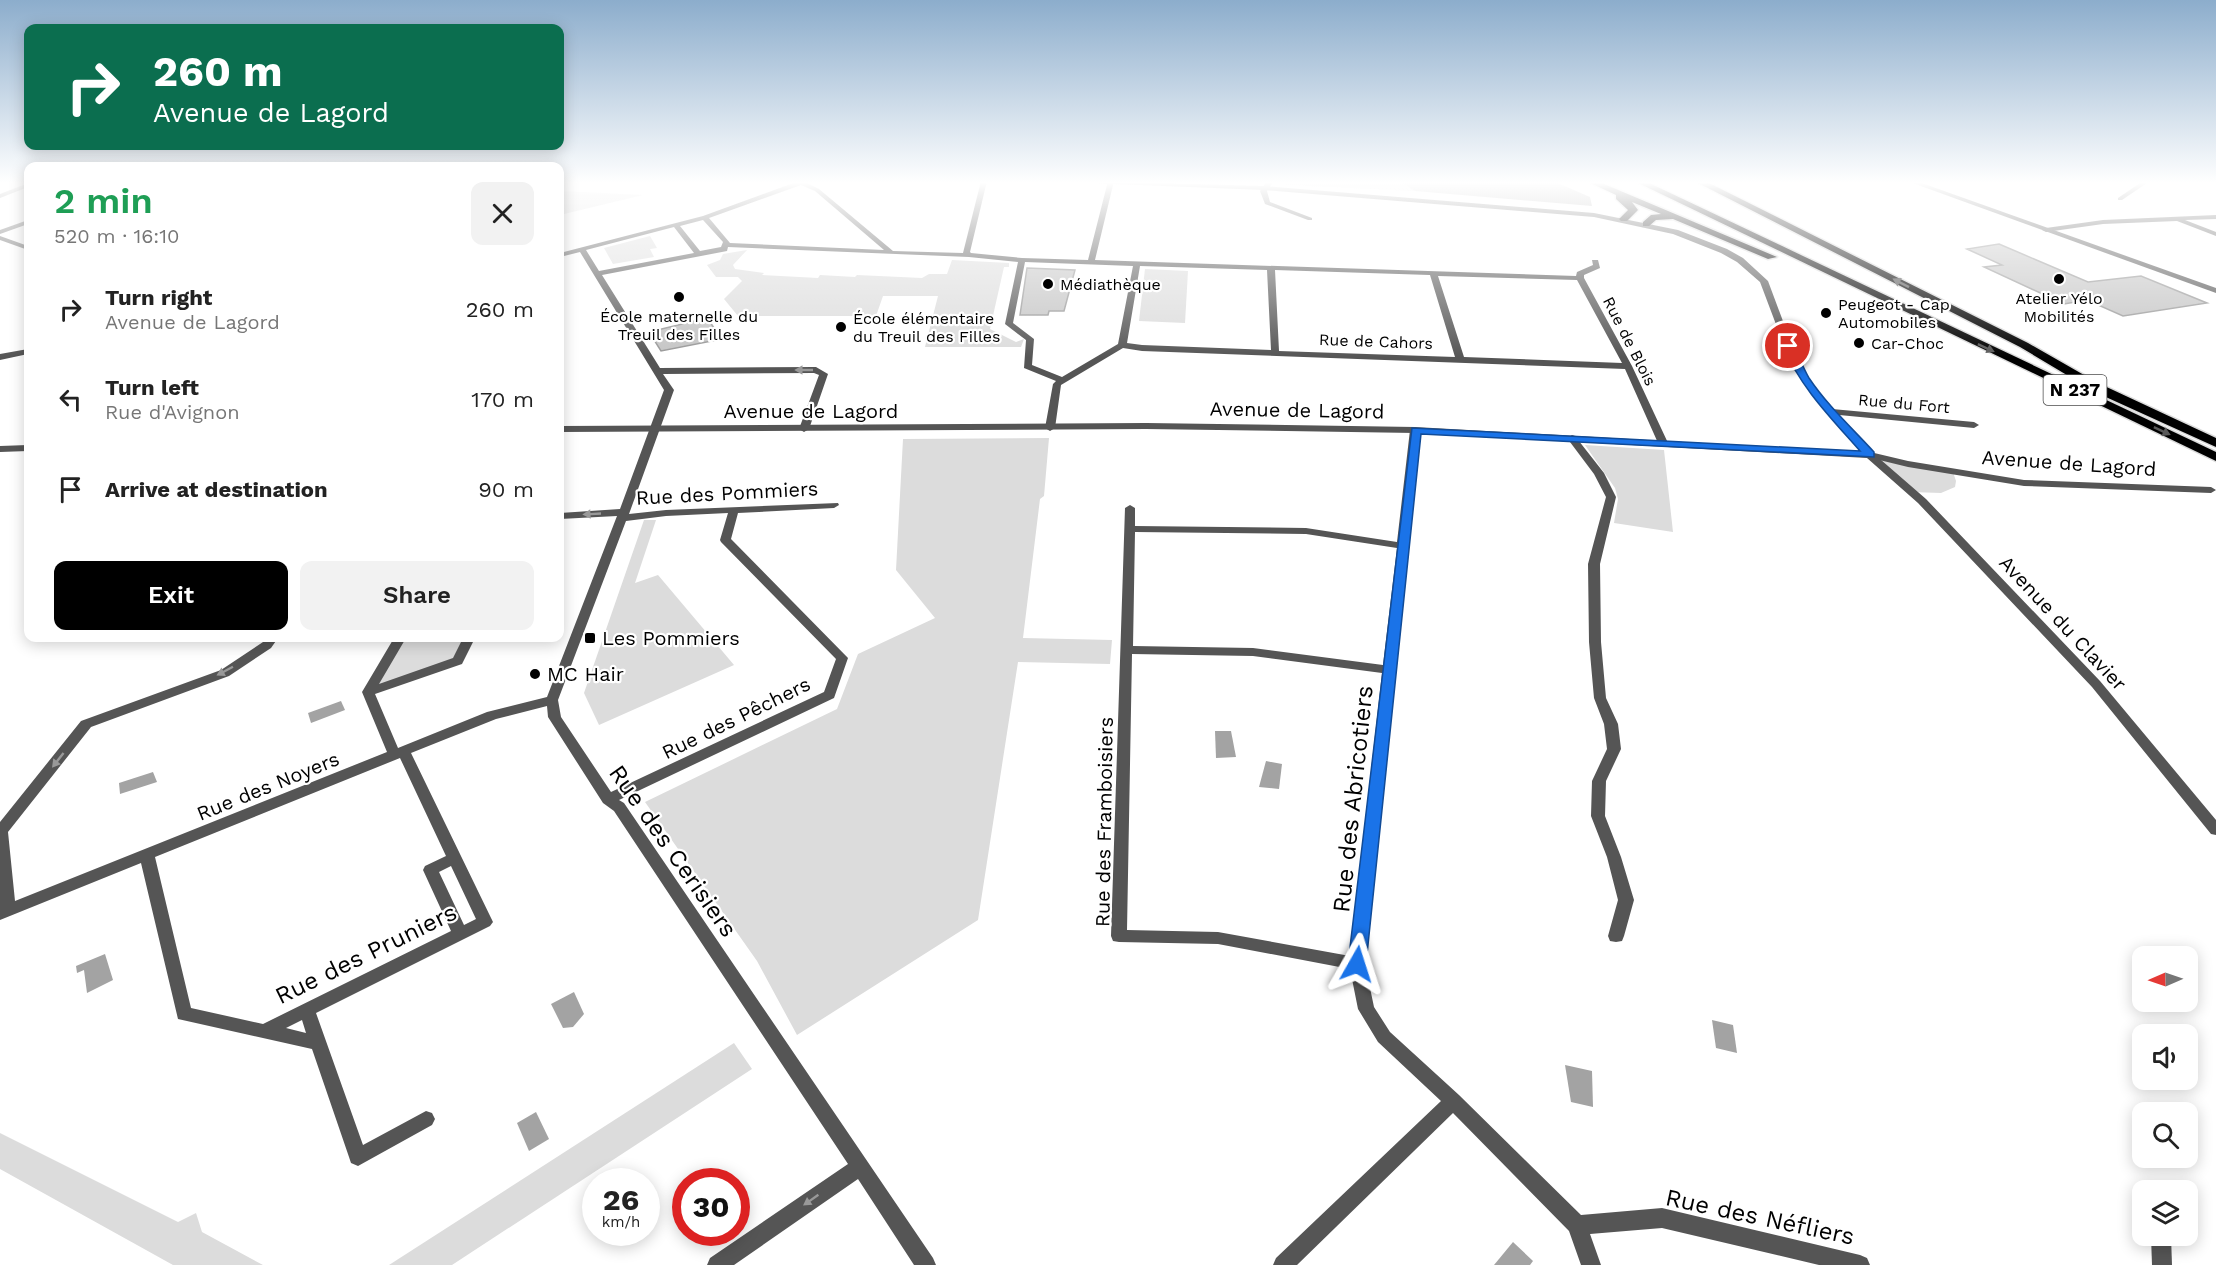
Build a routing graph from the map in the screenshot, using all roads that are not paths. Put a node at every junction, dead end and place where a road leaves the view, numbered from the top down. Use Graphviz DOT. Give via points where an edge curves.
graph roads {
  1 [pos="6,240"];
  2 [pos="619,240"];
  3 [pos="688,240"];
  4 [pos="723,240"];
  5 [pos="876,240"];
  6 [pos="969,240"];
  7 [pos="1096,240"];
  8 [pos="1697,240"];
  9 [pos="1729,240"];
  10 [pos="1762,240"];
  11 [pos="1783,240"];
  12 [pos="1815,240"];
  13 [pos="2074,240"];
  14 [pos="727,245"];
  15 [pos="750,246"];
  16 [pos="24,247"];
  17 [pos="582,250"];
  18 [pos="718,251"];
  19 [pos="891,253"];
  20 [pos="564,254"];
  21 [pos="699,255"];
  22 [pos="969,255"];
  23 [pos="1022,260"];
  24 [pos="1090,262"];
  25 [pos="1595,262"];
  26 [pos="1137,264"];
  27 [pos="1271,268"];
  28 [pos="1433,273"];
  29 [pos="597,274"];
  30 [pos="1580,278"];
  31 [pos="2216,291"];
  32 [pos="1933,322"];
  33 [pos="1122,345"];
  34 [pos="1275,352"];
  35 [pos="24,353"];
  36 [pos="0,357"];
  37 [pos="1460,359"];
  38 [pos="1628,366"];
  39 [pos="658,372"];
  40 [pos="1061,380"];
  41 [pos="2101,390"];
  42 [pos="1832,412"];
  43 [pos="1974,425"];
  44 [pos="1050,428"];
  45 [pos="564,429"];
  46 [pos="656,429"];
  47 [pos="804,429"];
  48 [pos="1416,430"];
  49 [pos="1572,438"];
  50 [pos="1664,443"];
  51 [pos="2216,443"];
  52 [pos="24,448"];
  53 [pos="0,449"];
  54 [pos="1870,454"];
  55 [pos="2216,457"];
  56 [pos="2211,490"];
  57 [pos="834,505"];
  58 [pos="1130,508"];
  59 [pos="734,510"];
  60 [pos="623,515"];
  61 [pos="564,516"];
  62 [pos="1129,529"];
  63 [pos="1403,546"];
  64 [pos="269,642"];
  65 [pos="398,642"];
  66 [pos="467,642"];
  67 [pos="1126,650"];
  68 [pos="1389,670"];
  69 [pos="368,692"];
  70 [pos="552,700"];
  71 [pos="400,754"];
  72 [pos="608,799"];
  73 [pos="2216,830"];
  74 [pos="147,855"];
  75 [pos="455,858"];
  76 [pos="4,913"];
  77 [pos="460,934"];
  78 [pos="1616,936"];
  79 [pos="1357,964"];
  80 [pos="307,1010"];
  81 [pos="262,1032"];
  82 [pos="318,1043"];
  83 [pos="1453,1101"];
  84 [pos="426,1119"];
  85 [pos="859,1167"];
  86 [pos="1577,1225"];
  87 [pos="2161,1246"];
  88 [pos="717,1265"];
  89 [pos="926,1265"];
  90 [pos="1283,1265"];
  91 [pos="1591,1265"];
  92 [pos="1860,1265"];
  93 [pos="2162,1265"];
  1 -- 16 [label="street"];
  2 -- 17 [label="street"];
  3 -- 21 [label="street"];
  4 -- 14 [label="street"];
  5 -- 19 [label="street"];
  6 -- 22 [label="street" via="966,252"];
  7 -- 24 [label="street"];
  8 -- 42 [label="street, Avenue du Clavier" via="1724,250 1764,281 1796,364"];
  9 -- 32 [label="highway"];
  10 -- 32 [label="highway, N 237"];
  11 -- 41 [label="highway, N 237"];
  41 -- 12 [label="highway, one-way" via="2024,345"];
  13 -- 31 [label="street"];
  14 -- 15 [label="street"];
  14 -- 18 [label="street"];
  15 -- 18 [label="street"];
  15 -- 19 [label="street"];
  17 -- 20 [label="street"];
  17 -- 29 [label="street"];
  18 -- 21 [label="street"];
  19 -- 22 [label="street"];
  21 -- 29 [label="street"];
  22 -- 23 [label="street"];
  23 -- 24 [label="street"];
  23 -- 40 [label="street" via="1009,324 1030,339 1027,366"];
  24 -- 26 [label="street"];
  25 -- 30 [label="street" via="1597,266 1582,272"];
  26 -- 27 [label="street"];
  26 -- 33 [label="street"];
  27 -- 28 [label="street"];
  27 -- 34 [label="street"];
  28 -- 30 [label="street"];
  28 -- 37 [label="street"];
  29 -- 39 [label="street"];
  30 -- 38 [label="street, Rue de Blois"];
  32 -- 55 [label="highway, N 237, one-way"];
  33 -- 34 [label="street, Rue de Cahors"];
  33 -- 40 [label="street"];
  34 -- 37 [label="street, Rue de Cahors"];
  35 -- 36 [label="street"];
  37 -- 38 [label="street, Rue de Cahors"];
  38 -- 50 [label="street, Rue de Blois"];
  39 -- 46 [label="street" via="669,390"];
  47 -- 39 [label="street, one-way" via="824,374 816,370"];
  40 -- 44 [label="street" via="1055,391"];
  41 -- 51 [label="highway, N 237"];
  42 -- 43 [label="street, Rue du Fort"];
  42 -- 54 [label="street, Avenue du Clavier"];
  44 -- 47 [label="street, Avenue de Lagord"];
  44 -- 48 [label="street, Avenue de Lagord"];
  45 -- 46 [label="street, Avenue de Lagord"];
  46 -- 47 [label="street, Avenue de Lagord"];
  46 -- 60 [label="street"];
  48 -- 49 [label="street, Avenue de Lagord"];
  48 -- 63 [label="street, Rue des Abricotiers"];
  49 -- 50 [label="street, Avenue de Lagord"];
  49 -- 78 [label="street" via="1599,473 1611,497 1594,564 1594,642 1600,698 1611,724 1614,749 1599,781 1598,816 1626,900"];
  50 -- 54 [label="street, Avenue de Lagord"];
  52 -- 53 [label="street"];
  54 -- 56 [label="street, Avenue de Lagord" via="2024,483"];
  54 -- 73 [label="street, Avenue du Clavier" via="1922,501 2096,684"];
  57 -- 59 [label="street, Rue des Pommiers"];
  58 -- 62 [label="street, Rue des Framboisiers"];
  59 -- 60 [label="street, Rue des Pommiers"];
  59 -- 72 [label="street, Rue des Pêchers" via="725,540 842,658 829,695"];
  60 -- 61 [label="street, Rue des Pommiers, one-way"];
  60 -- 70 [label="street"];
  62 -- 63 [label="street" via="1306,531"];
  62 -- 67 [label="street, Rue des Framboisiers"];
  63 -- 68 [label="street, Rue des Abricotiers"];
  64 -- 76 [label="street, one-way" via="225,673 86,724 2,831"];
  65 -- 69 [label="street"];
  66 -- 69 [label="street" via="458,661"];
  67 -- 68 [label="street" via="1253,652"];
  67 -- 79 [label="street, Rue des Framboisiers" via="1119,936 1218,939"];
  68 -- 79 [label="street, Rue des Abricotiers"];
  69 -- 71 [label="street, Rue des Pruniers"];
  70 -- 71 [label="street, Rue des Noyers" via="492,716"];
  70 -- 72 [label="street, Rue des Cerisiers" via="555,717"];
  71 -- 74 [label="street, Rue des Noyers"];
  71 -- 75 [label="street, Rue des Pruniers"];
  72 -- 85 [label="street, Rue des Cerisiers" via="619,807"];
  74 -- 76 [label="street, Rue des Noyers"];
  74 -- 81 [label="street" via="184,1014"];
  75 -- 77 [label="street, Rue des Pruniers" via="485,922"];
  75 -- 77 [label="street" via="430,870"];
  77 -- 80 [label="street, Rue des Pruniers"];
  79 -- 83 [label="street, Rue des Abricotiers" via="1366,1009 1384,1037"];
  80 -- 81 [label="street, Rue des Pruniers"];
  80 -- 82 [label="street"];
  81 -- 82 [label="street"];
  82 -- 84 [label="street" via="358,1157"];
  83 -- 86 [label="street, Rue des Abricotiers"];
  83 -- 90 [label="street"];
  85 -- 88 [label="street, one-way"];
  85 -- 89 [label="street, Rue des Cerisiers"];
  86 -- 91 [label="street, Rue des Abricotiers"];
  86 -- 92 [label="street, Rue des Néfliers" via="1662,1218"];
  87 -- 93 [label="street"];
}
